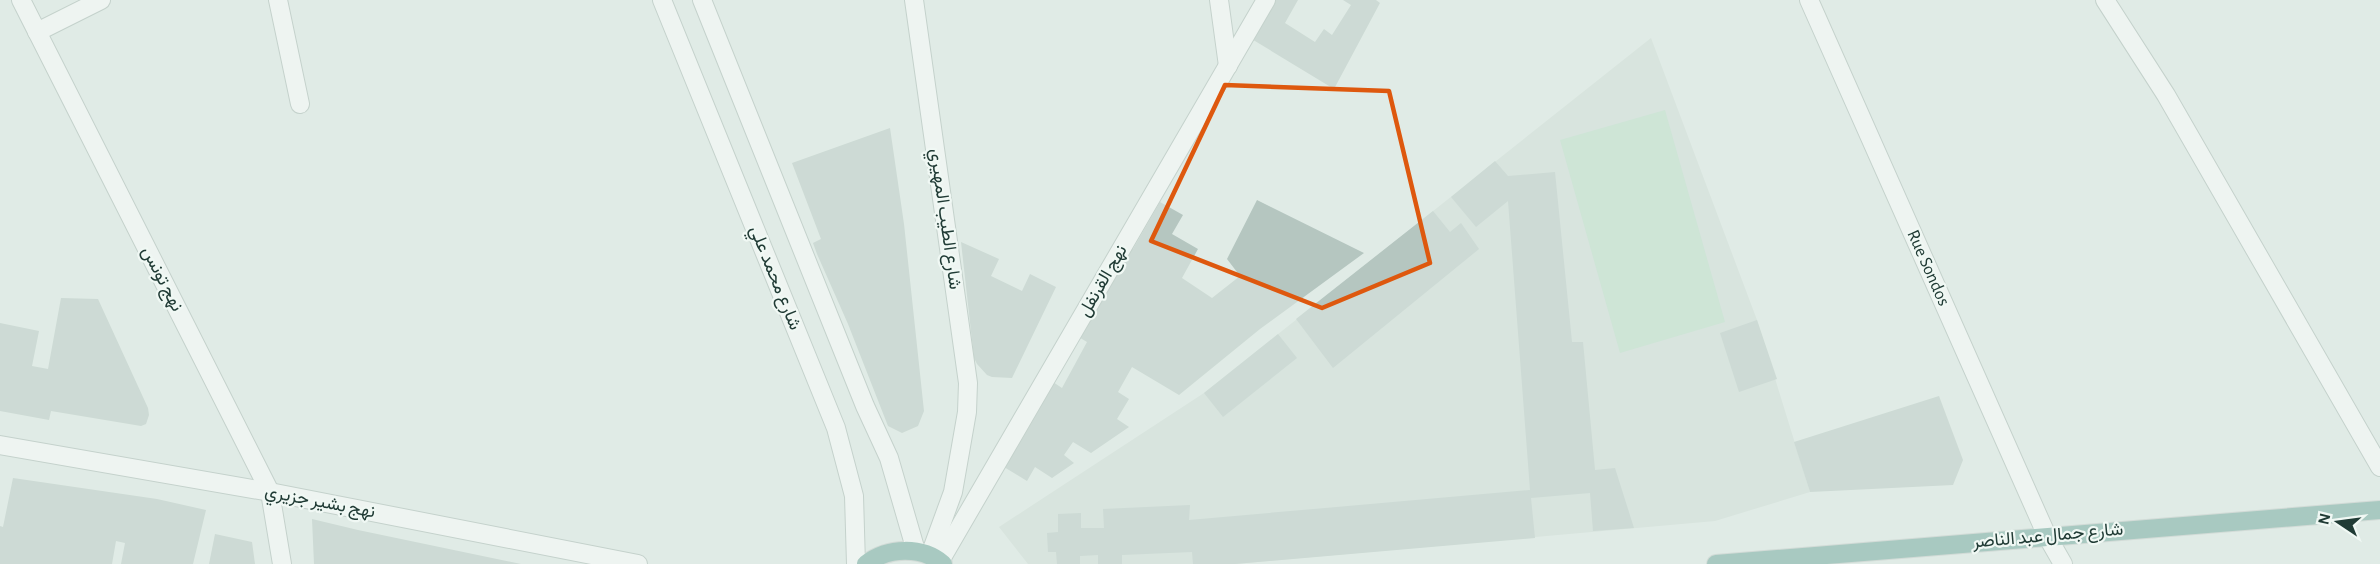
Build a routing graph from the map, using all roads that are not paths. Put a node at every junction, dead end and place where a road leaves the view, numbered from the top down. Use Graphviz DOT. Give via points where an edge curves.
graph roads {
  1 [pos="21,0"];
  2 [pos="101,0"];
  3 [pos="278,0"];
  4 [pos="662,0"];
  5 [pos="702,0"];
  6 [pos="914,0"];
  7 [pos="1219,0"];
  8 [pos="1266,0"];
  9 [pos="1809,0"];
  10 [pos="2105,0"];
  11 [pos="37,32"];
  12 [pos="1228,66"];
  13 [pos="300,105"];
  14 [pos="0,446"];
  15 [pos="2380,467"];
  16 [pos="270,492"];
  17 [pos="2380,510"];
  18 [pos="2047,536"];
  19 [pos="932,558"];
  20 [pos="282,564"];
  21 [pos="638,564"];
  22 [pos="856,564"];
  23 [pos="866,564"];
  24 [pos="1716,564"];
  25 [pos="2063,564"];
  1 -- 11 [label="street, نهج تونس"];
  2 -- 11 [label="street"];
  3 -- 13 [label="street"];
  4 -- 22 [label="street, شارع محمد علي" via="836,428 854,496"];
  5 -- 19 [label="street, شارع محمد علي" via="865,406"];
  6 -- 19 [label="street, شارع الطيب المهيري" via="968,383 953,492"];
  7 -- 12 [label="street"];
  8 -- 12 [label="street, نهج القرنفل"];
  9 -- 18 [label="street, Rue Sondos"];
  10 -- 15 [label="street" via="2166,95"];
  11 -- 16 [label="street, نهج تونس"];
  12 -- 19 [label="street, نهج القرنفل"];
  14 -- 16 [label="street, نهج بشير جزيري"];
  16 -- 20 [label="street, نهج تونس"];
  16 -- 21 [label="street, نهج بشير جزيري"];
  17 -- 18 [label="main road, شارع جمال عبد الناصر"];
  18 -- 24 [label="main road, شارع جمال عبد الناصر"];
  18 -- 25 [label="street, Rue Sondos"];
  19 -- 23 [label="main road" via="894,551"];
}
